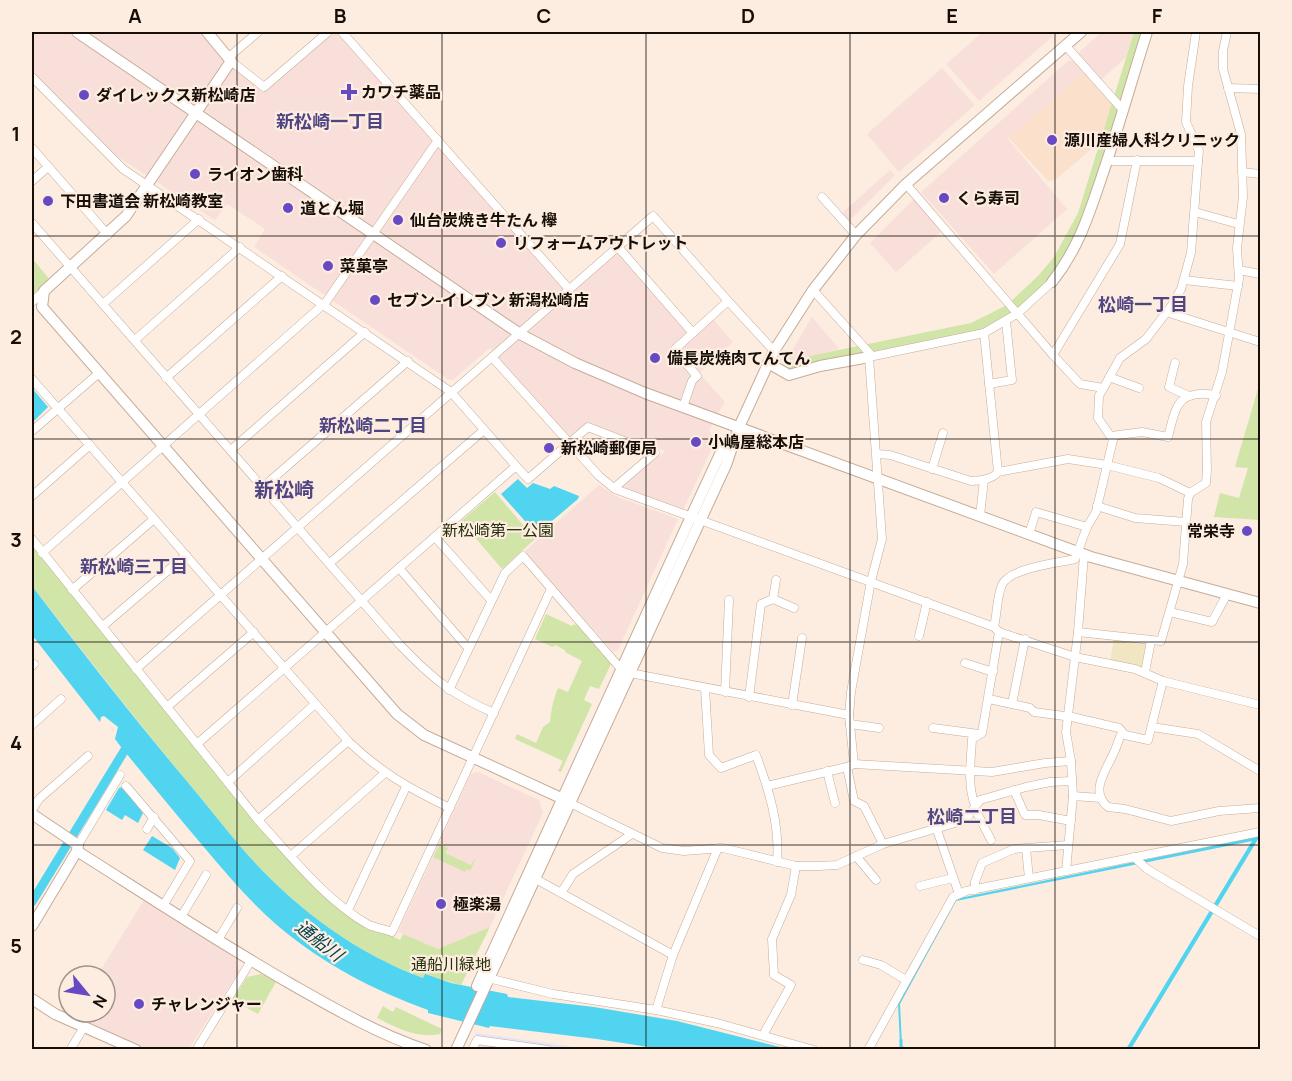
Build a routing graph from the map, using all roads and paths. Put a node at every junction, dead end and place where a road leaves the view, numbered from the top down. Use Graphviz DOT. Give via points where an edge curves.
graph roads {
  1 [pos="77,32"];
  2 [pos="207,32"];
  3 [pos="258,32"];
  4 [pos="328,32"];
  5 [pos="342,32"];
  6 [pos="1081,32"];
  7 [pos="1147,32"];
  8 [pos="1196,32"];
  9 [pos="1227,32"];
  10 [pos="1065,45"];
  11 [pos="230,59"];
  12 [pos="32,77"];
  13 [pos="1228,88"];
  14 [pos="1260,89"];
  15 [pos="1123,110"];
  16 [pos="196,113"];
  17 [pos="438,140"];
  18 [pos="32,148"];
  19 [pos="1137,160"];
  20 [pos="1107,161"];
  21 [pos="1198,161"];
  22 [pos="48,167"];
  23 [pos="1242,172"];
  24 [pos="1260,174"];
  25 [pos="32,181"];
  26 [pos="906,184"];
  27 [pos="148,185"];
  28 [pos="822,197"];
  29 [pos="1195,212"];
  30 [pos="199,219"];
  31 [pos="32,223"];
  32 [pos="1238,224"];
  33 [pos="373,234"];
  34 [pos="108,235"];
  35 [pos="856,235"];
  36 [pos="240,247"];
  37 [pos="618,247"];
  38 [pos="70,267"];
  39 [pos="1239,270"];
  40 [pos="1260,274"];
  41 [pos="282,276"];
  42 [pos="1184,280"];
  43 [pos="1052,282"];
  44 [pos="1238,286"];
  45 [pos="569,289"];
  46 [pos="813,290"];
  47 [pos="44,291"];
  48 [pos="728,301"];
  49 [pos="32,302"];
  50 [pos="103,304"];
  51 [pos="324,304"];
  52 [pos="1166,312"];
  53 [pos="1018,313"];
  54 [pos="1006,321"];
  55 [pos="365,332"];
  56 [pos="693,332"];
  57 [pos="984,333"];
  58 [pos="1230,333"];
  59 [pos="520,334"];
  60 [pos="135,340"];
  61 [pos="1260,342"];
  62 [pos="774,351"];
  63 [pos="1053,355"];
  64 [pos="870,356"];
  65 [pos="492,357"];
  66 [pos="408,361"];
  67 [pos="768,363"];
  68 [pos="1175,363"];
  69 [pos="99,373"];
  70 [pos="1109,377"];
  71 [pos="166,378"];
  72 [pos="32,379"];
  73 [pos="989,384"];
  74 [pos="1103,388"];
  75 [pos="1139,388"];
  76 [pos="452,392"];
  77 [pos="1189,396"];
  78 [pos="1216,396"];
  79 [pos="683,407"];
  80 [pos="58,408"];
  81 [pos="198,415"];
  82 [pos="739,427"];
  83 [pos="484,429"];
  84 [pos="32,431"];
  85 [pos="943,433"];
  86 [pos="1111,436"];
  87 [pos="569,443"];
  88 [pos="90,445"];
  89 [pos="162,446"];
  90 [pos="231,450"];
  91 [pos="877,454"];
  92 [pos="1107,465"];
  93 [pos="516,466"];
  94 [pos="932,469"];
  95 [pos="998,472"];
  96 [pos="877,478"];
  97 [pos="984,480"];
  98 [pos="122,481"];
  99 [pos="263,487"];
  100 [pos="614,488"];
  101 [pos="1190,493"];
  102 [pos="32,496"];
  103 [pos="1097,506"];
  104 [pos="980,516"];
  105 [pos="154,519"];
  106 [pos="696,519"];
  107 [pos="1186,522"];
  108 [pos="297,526"];
  109 [pos="1087,527"];
  110 [pos="1029,534"];
  111 [pos="435,537"];
  112 [pos="32,539"];
  113 [pos="42,552"];
  114 [pos="1082,554"];
  115 [pos="186,555"];
  116 [pos="260,558"];
  117 [pos="330,563"];
  118 [pos="399,568"];
  119 [pos="776,580"];
  120 [pos="871,581"];
  121 [pos="1179,582"];
  122 [pos="551,588"];
  123 [pos="72,590"];
  124 [pos="220,594"];
  125 [pos="1227,594"];
  126 [pos="773,599"];
  127 [pos="362,600"];
  128 [pos="491,600"];
  129 [pos="729,600"];
  130 [pos="927,602"];
  131 [pos="1260,603"];
  132 [pos="794,608"];
  133 [pos="1170,612"];
  134 [pos="103,626"];
  135 [pos="997,629"];
  136 [pos="254,632"];
  137 [pos="325,632"];
  138 [pos="1078,632"];
  139 [pos="919,636"];
  140 [pos="802,638"];
  141 [pos="1025,639"];
  142 [pos="1151,641"];
  143 [pos="468,648"];
  144 [pos="1075,657"];
  145 [pos="965,663"];
  146 [pos="285,668"];
  147 [pos="136,669"];
  148 [pos="626,671"];
  149 [pos="993,672"];
  150 [pos="1145,672"];
  151 [pos="1163,681"];
  152 [pos="705,688"];
  153 [pos="449,690"];
  154 [pos="725,692"];
  155 [pos="749,697"];
  156 [pos="62,699"];
  157 [pos="988,699"];
  158 [pos="315,704"];
  159 [pos="1012,704"];
  160 [pos="792,705"];
  161 [pos="1260,705"];
  162 [pos="167,707"];
  163 [pos="494,713"];
  164 [pos="1067,717"];
  165 [pos="849,719"];
  166 [pos="32,725"];
  167 [pos="1152,727"];
  168 [pos="879,728"];
  169 [pos="933,728"];
  170 [pos="1122,733"];
  171 [pos="979,734"];
  172 [pos="348,741"];
  173 [pos="197,744"];
  174 [pos="88,756"];
  175 [pos="472,758"];
  176 [pos="1071,762"];
  177 [pos="851,766"];
  178 [pos="828,771"];
  179 [pos="970,771"];
  180 [pos="1260,771"];
  181 [pos="385,773"];
  182 [pos="120,775"];
  183 [pos="1072,781"];
  184 [pos="228,782"];
  185 [pos="126,786"];
  186 [pos="767,786"];
  187 [pos="406,787"];
  188 [pos="1014,790"];
  189 [pos="1073,796"];
  190 [pos="1101,798"];
  191 [pos="565,800"];
  192 [pos="835,803"];
  193 [pos="975,807"];
  194 [pos="450,808"];
  195 [pos="1260,808"];
  196 [pos="32,812"];
  197 [pos="154,818"];
  198 [pos="258,820"];
  199 [pos="1071,821"];
  200 [pos="147,829"];
  201 [pos="937,830"];
  202 [pos="1260,832"];
  203 [pos="632,834"];
  204 [pos="991,840"];
  205 [pos="883,844"];
  206 [pos="1068,845"];
  207 [pos="77,847"];
  208 [pos="718,848"];
  209 [pos="1026,849"];
  210 [pos="291,856"];
  211 [pos="856,856"];
  212 [pos="1134,857"];
  213 [pos="777,862"];
  214 [pos="796,866"];
  215 [pos="1066,871"];
  216 [pos="206,875"];
  217 [pos="534,878"];
  218 [pos="953,878"];
  219 [pos="1029,878"];
  220 [pos="876,880"];
  221 [pos="920,886"];
  222 [pos="975,890"];
  223 [pos="561,893"];
  224 [pos="959,894"];
  225 [pos="163,906"];
  226 [pos="237,908"];
  227 [pos="348,910"];
  228 [pos="181,917"];
  229 [pos="32,926"];
  230 [pos="1260,936"];
  231 [pos="218,940"];
  232 [pos="674,955"];
  233 [pos="863,960"];
  234 [pos="251,961"];
  235 [pos="485,980"];
  236 [pos="906,980"];
  237 [pos="32,999"];
  238 [pos="656,1010"];
  239 [pos="84,1027"];
  240 [pos="763,1035"];
  241 [pos="454,1045"];
  242 [pos="70,1050"];
  243 [pos="136,1050"];
  244 [pos="196,1050"];
  245 [pos="426,1050"];
  246 [pos="472,1050"];
  247 [pos="548,1050"];
  248 [pos="814,1050"];
  249 [pos="868,1050"];
  1 -- 16 [label="street"];
  2 -- 11 [label="street"];
  3 -- 11 [label="street"];
  4 -- 11 [label="street" via="264,87"];
  5 -- 17 [label="street"];
  6 -- 10 [label="street"];
  7 -- 15 [label="street"];
  8 -- 21 [label="street" via="1186,122"];
  9 -- 13 [label="street" via="1223,69"];
  10 -- 15 [label="street"];
  10 -- 26 [label="street"];
  11 -- 16 [label="street"];
  12 -- 27 [label="street" via="123,169"];
  13 -- 14 [label="street"];
  13 -- 23 [label="street" via="1241,134"];
  15 -- 20 [label="street"];
  16 -- 27 [label="street"];
  16 -- 33 [label="street"];
  17 -- 33 [label="street"];
  17 -- 45 [label="street"];
  18 -- 22 [label="street"];
  19 -- 20 [label="street"];
  19 -- 21 [label="street"];
  19 -- 63 [label="street" via="1120,244"];
  20 -- 43 [label="street" via="1082,235"];
  21 -- 29 [label="street"];
  22 -- 25 [label="street"];
  22 -- 34 [label="street"];
  23 -- 24 [label="street"];
  23 -- 32 [label="street"];
  26 -- 35 [label="street"];
  26 -- 53 [label="street"];
  27 -- 30 [label="street"];
  27 -- 34 [label="street"];
  28 -- 35 [label="street"];
  29 -- 32 [label="street"];
  29 -- 42 [label="street"];
  30 -- 36 [label="street"];
  30 -- 50 [label="street"];
  31 -- 38 [label="street"];
  32 -- 39 [label="street"];
  33 -- 51 [label="street"];
  33 -- 59 [label="street"];
  34 -- 38 [label="street"];
  35 -- 46 [label="street"];
  36 -- 41 [label="street"];
  36 -- 60 [label="street"];
  37 -- 45 [label="street"];
  37 -- 48 [label="street" via="654,216"];
  37 -- 56 [label="street"];
  38 -- 47 [label="street"];
  38 -- 50 [label="street"];
  39 -- 40 [label="street"];
  39 -- 44 [label="street"];
  41 -- 51 [label="street"];
  41 -- 71 [label="street"];
  42 -- 44 [label="street"];
  42 -- 52 [label="street"];
  43 -- 53 [label="street"];
  44 -- 58 [label="street"];
  45 -- 59 [label="street"];
  46 -- 62 [label="street"];
  46 -- 64 [label="street"];
  47 -- 49 [label="street"];
  47 -- 69 [label="street" via="42,307"];
  48 -- 56 [label="street"];
  48 -- 62 [label="street"];
  50 -- 60 [label="street"];
  51 -- 55 [label="street"];
  51 -- 81 [label="street"];
  52 -- 58 [label="street"];
  52 -- 70 [label="street" via="1146,339 1120,358"];
  53 -- 54 [label="street"];
  53 -- 63 [label="street"];
  54 -- 57 [label="street"];
  54 -- 73 [label="street" via="1012,380"];
  55 -- 66 [label="street"];
  55 -- 90 [label="street"];
  56 -- 79 [label="street" via="674,350 697,376"];
  57 -- 64 [label="street"];
  57 -- 73 [label="street"];
  58 -- 61 [label="street"];
  58 -- 78 [label="street"];
  59 -- 65 [label="street"];
  59 -- 79 [label="street" via="603,376"];
  60 -- 71 [label="street"];
  62 -- 67 [label="street"];
  63 -- 74 [label="street" via="1080,384"];
  64 -- 67 [label="street" via="789,375"];
  64 -- 91 [label="street"];
  65 -- 76 [label="street"];
  65 -- 87 [label="street"];
  66 -- 76 [label="street"];
  66 -- 99 [label="street"];
  67 -- 82 [label="street"];
  68 -- 77 [label="street" via="1169,387"];
  69 -- 80 [label="street"];
  69 -- 89 [label="street"];
  70 -- 74 [label="street"];
  70 -- 75 [label="street"];
  71 -- 81 [label="street"];
  72 -- 80 [label="street"];
  73 -- 95 [label="street"];
  74 -- 86 [label="street" via="1098,418"];
  76 -- 83 [label="street"];
  76 -- 108 [label="street"];
  77 -- 78 [label="street"];
  77 -- 86 [label="street" via="1179,404 1168,437 1142,432"];
  78 -- 101 [label="street" via="1206,422 1206,483"];
  79 -- 82 [label="street"];
  80 -- 84 [label="street"];
  80 -- 88 [label="street"];
  81 -- 89 [label="street"];
  81 -- 90 [label="street"];
  82 -- 96 [label="street"];
  82 -- 106 [label="street" via="726,465"];
  83 -- 93 [label="street"];
  83 -- 117 [label="street"];
  85 -- 94 [label="street"];
  86 -- 92 [label="street"];
  87 -- 93 [label="street" via="528,479"];
  87 -- 100 [label="street"];
  87 -- 100 [label="street" via="588,427 655,453"];
  88 -- 98 [label="street"];
  88 -- 102 [label="street"];
  89 -- 98 [label="street"];
  89 -- 116 [label="street"];
  90 -- 99 [label="street"];
  91 -- 94 [label="street"];
  91 -- 96 [label="street"];
  92 -- 95 [label="street" via="1068,459"];
  92 -- 101 [label="street" via="1160,478"];
  92 -- 103 [label="street"];
  93 -- 111 [label="street"];
  94 -- 97 [label="street" via="971,481"];
  95 -- 97 [label="street"];
  96 -- 104 [label="street"];
  96 -- 120 [label="street" via="882,539"];
  97 -- 104 [label="street"];
  98 -- 105 [label="street"];
  98 -- 113 [label="street"];
  99 -- 108 [label="street"];
  100 -- 106 [label="street"];
  101 -- 107 [label="street"];
  103 -- 107 [label="street" via="1135,519"];
  103 -- 109 [label="street"];
  104 -- 110 [label="street"];
  105 -- 115 [label="street"];
  105 -- 123 [label="street"];
  106 -- 120 [label="street"];
  106 -- 148 [label="street"];
  107 -- 121 [label="street"];
  108 -- 116 [label="street"];
  108 -- 117 [label="street"];
  109 -- 110 [label="street" via="1036,512"];
  109 -- 114 [label="street"];
  110 -- 114 [label="street"];
  111 -- 118 [label="street"];
  111 -- 128 [label="street"];
  112 -- 113 [label="street"];
  113 -- 123 [label="street"];
  114 -- 121 [label="street"];
  114 -- 135 [label="street" via="1076,559 1019,571 1007,579 1002,584"];
  114 -- 138 [label="street"];
  115 -- 124 [label="street"];
  115 -- 134 [label="street"];
  116 -- 124 [label="street"];
  116 -- 137 [label="street"];
  117 -- 127 [label="street"];
  118 -- 127 [label="street"];
  118 -- 143 [label="street"];
  119 -- 126 [label="street"];
  120 -- 130 [label="street"];
  120 -- 165 [label="street"];
  121 -- 125 [label="street"];
  121 -- 133 [label="street"];
  122 -- 128 [label="street" via="523,556 505,573"];
  122 -- 148 [label="street"];
  122 -- 163 [label="street"];
  123 -- 134 [label="street"];
  124 -- 136 [label="street"];
  124 -- 147 [label="street"];
  125 -- 131 [label="street"];
  125 -- 133 [label="street" via="1212,622"];
  126 -- 132 [label="street"];
  126 -- 155 [label="street" via="761,604"];
  127 -- 137 [label="street"];
  127 -- 153 [label="street" via="429,676"];
  128 -- 143 [label="street"];
  129 -- 154 [label="street"];
  130 -- 135 [label="street"];
  130 -- 139 [label="street"];
  133 -- 142 [label="street" via="1161,641"];
  134 -- 147 [label="street"];
  135 -- 141 [label="street"];
  135 -- 149 [label="street"];
  136 -- 146 [label="street"];
  136 -- 162 [label="street"];
  137 -- 146 [label="street"];
  137 -- 175 [label="street" via="397,714 424,735"];
  138 -- 142 [label="street"];
  138 -- 144 [label="street"];
  140 -- 160 [label="street"];
  141 -- 144 [label="street"];
  141 -- 159 [label="street"];
  142 -- 150 [label="street"];
  143 -- 153 [label="street"];
  144 -- 150 [label="street"];
  144 -- 164 [label="street"];
  145 -- 149 [label="street"];
  146 -- 158 [label="street"];
  146 -- 173 [label="street"];
  147 -- 162 [label="street"];
  148 -- 152 [label="street"];
  148 -- 191 [label="street"];
  149 -- 157 [label="street"];
  150 -- 151 [label="street"];
  151 -- 161 [label="street"];
  151 -- 167 [label="street"];
  152 -- 154 [label="street"];
  152 -- 186 [label="street" via="709,754 721,768 756,755"];
  153 -- 163 [label="street"];
  154 -- 155 [label="street"];
  155 -- 160 [label="street"];
  156 -- 166 [label="street"];
  157 -- 159 [label="street"];
  157 -- 171 [label="street"];
  158 -- 172 [label="street"];
  158 -- 184 [label="street"];
  159 -- 164 [label="street"];
  160 -- 165 [label="street"];
  162 -- 173 [label="street"];
  163 -- 175 [label="street"];
  164 -- 170 [label="street" via="1119,728"];
  164 -- 176 [label="street"];
  165 -- 168 [label="street"];
  165 -- 177 [label="street"];
  167 -- 170 [label="street" via="1148,740"];
  167 -- 180 [label="street" via="1198,734"];
  169 -- 171 [label="street"];
  170 -- 190 [label="street" via="1102,774"];
  171 -- 179 [label="street" via="972,739"];
  172 -- 181 [label="street"];
  172 -- 198 [label="street"];
  173 -- 184 [label="street"];
  174 -- 196 [label="street" via="39,799"];
  175 -- 191 [label="street"];
  175 -- 194 [label="street"];
  176 -- 179 [label="street"];
  176 -- 183 [label="street"];
  177 -- 178 [label="street"];
  177 -- 179 [label="street"];
  177 -- 205 [label="street" via="854,801 864,806"];
  178 -- 186 [label="street"];
  178 -- 192 [label="street"];
  179 -- 193 [label="street"];
  181 -- 187 [label="street"];
  181 -- 210 [label="street"];
  182 -- 207 [label="street"];
  183 -- 188 [label="street"];
  183 -- 189 [label="street"];
  184 -- 198 [label="street"];
  185 -- 197 [label="street"];
  186 -- 213 [label="street" via="776,828"];
  187 -- 194 [label="street"];
  187 -- 227 [label="street"];
  188 -- 193 [label="street" via="980,800"];
  188 -- 199 [label="street" via="1025,815"];
  189 -- 190 [label="street"];
  189 -- 199 [label="street"];
  190 -- 195 [label="street" via="1108,807 1171,821"];
  191 -- 203 [label="street"];
  191 -- 217 [label="street"];
  191 -- 235 [label="street"];
  193 -- 201 [label="street" via="968,816"];
  193 -- 204 [label="street"];
  194 -- 227 [label="street" via="392,932 370,925"];
  196 -- 207 [label="street"];
  197 -- 200 [label="street"];
  197 -- 225 [label="street" via="190,861"];
  198 -- 210 [label="street"];
  199 -- 206 [label="street"];
  201 -- 205 [label="street"];
  201 -- 218 [label="street"];
  202 -- 212 [label="street"];
  203 -- 208 [label="street" via="674,851"];
  203 -- 223 [label="street" via="573,874"];
  205 -- 211 [label="street"];
  206 -- 209 [label="street"];
  206 -- 215 [label="street"];
  207 -- 225 [label="street"];
  207 -- 229 [label="street"];
  208 -- 213 [label="street"];
  208 -- 232 [label="street"];
  209 -- 219 [label="street"];
  209 -- 222 [label="street" via="1014,849 982,863"];
  210 -- 227 [label="street"];
  211 -- 214 [label="street" via="837,865"];
  211 -- 220 [label="street"];
  212 -- 215 [label="street"];
  212 -- 230 [label="street"];
  213 -- 214 [label="street"];
  214 -- 240 [label="street" via="791,896 772,939 774,975 791,985"];
  215 -- 219 [label="street"];
  216 -- 228 [label="street"];
  217 -- 223 [label="street"];
  217 -- 235 [label="street"];
  218 -- 221 [label="street"];
  218 -- 224 [label="street"];
  219 -- 222 [label="street"];
  222 -- 224 [label="street"];
  223 -- 232 [label="street"];
  224 -- 236 [label="street" via="952,897"];
  225 -- 228 [label="street"];
  226 -- 231 [label="street"];
  228 -- 231 [label="street"];
  231 -- 234 [label="street"];
  232 -- 238 [label="street"];
  233 -- 236 [label="street" via="881,965"];
  234 -- 244 [label="street"];
  234 -- 245 [label="street" via="380,1034"];
  235 -- 238 [label="street"];
  235 -- 241 [label="street"];
  236 -- 249 [label="street"];
  237 -- 239 [label="street"];
  238 -- 240 [label="street"];
  239 -- 242 [label="street"];
  239 -- 243 [label="street"];
  240 -- 248 [label="street"];
  246 -- 247 [label="street" via="477,1040"];
}
